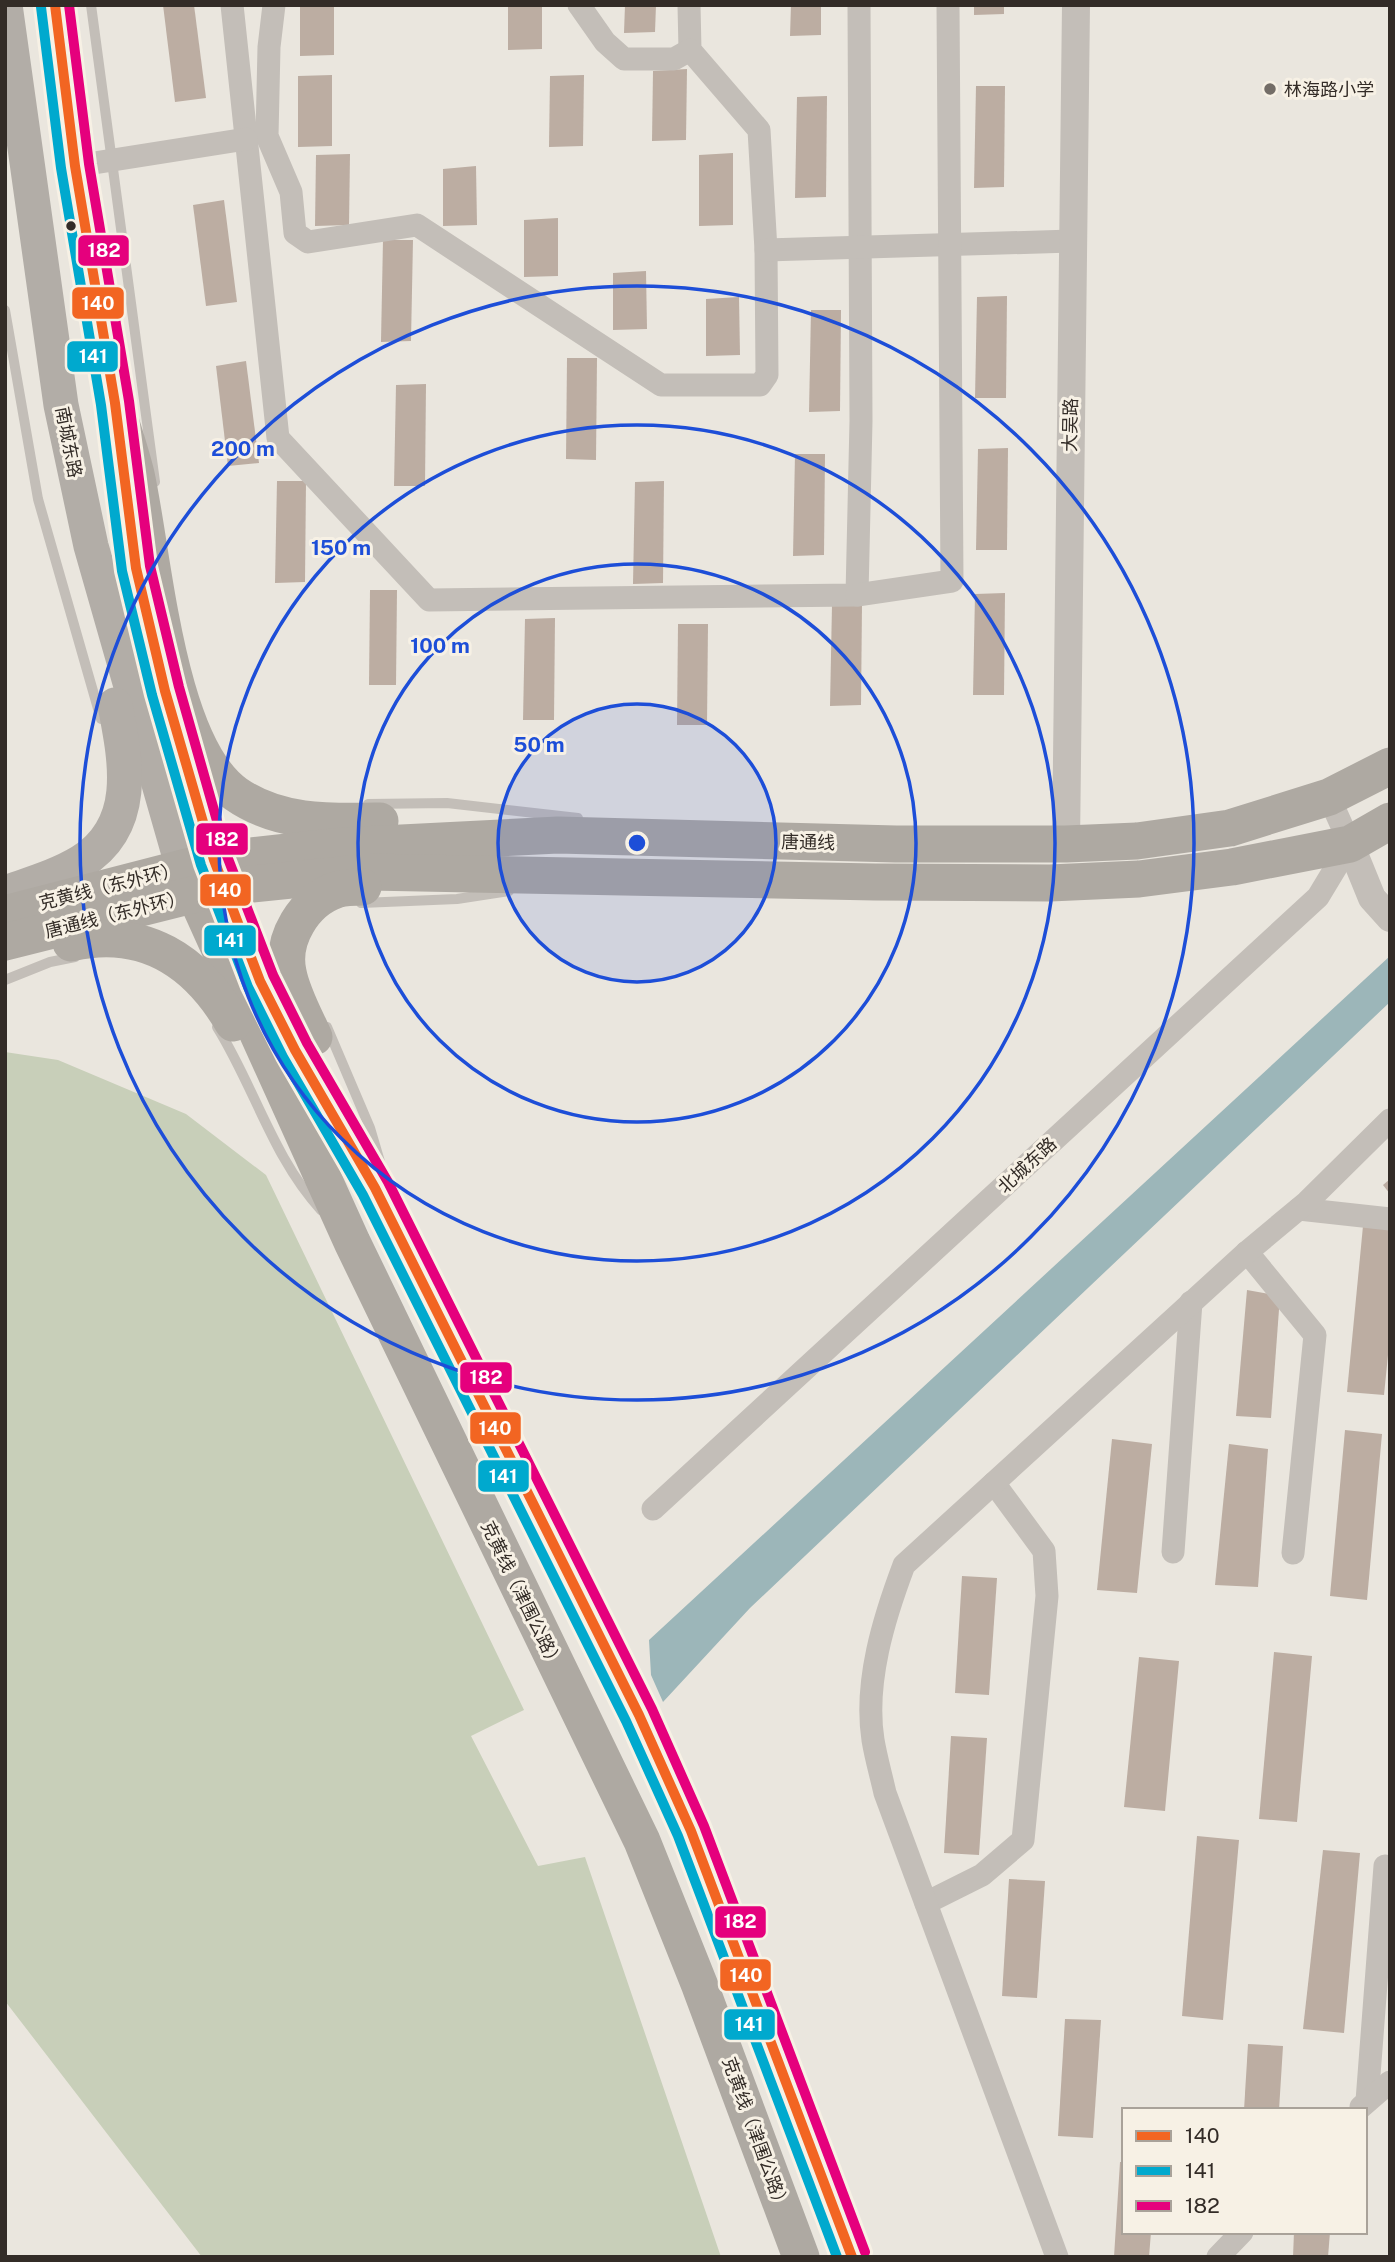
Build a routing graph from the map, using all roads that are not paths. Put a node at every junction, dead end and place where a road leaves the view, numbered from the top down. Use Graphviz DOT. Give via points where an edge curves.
graph roads {
  1 [pos="5,5"];
  2 [pos="55,5"];
  3 [pos="91,5"];
  4 [pos="232,5"];
  5 [pos="274,5"];
  6 [pos="579,5"];
  7 [pos="689,5"];
  8 [pos="859,5"];
  9 [pos="948,5"];
  10 [pos="1076,5"];
  11 [pos="269,47"];
  12 [pos="690,50"];
  13 [pos="237,55"];
  14 [pos="246,139"];
  15 [pos="112,160"];
  16 [pos="75,166"];
  17 [pos="1072,241"];
  18 [pos="950,244"];
  19 [pos="862,247"];
  20 [pos="766,250"];
  21 [pos="5,310"];
  22 [pos="114,403"];
  23 [pos="156,492"];
  24 [pos="90,546"];
  25 [pos="858,595"];
  26 [pos="103,729"];
  27 [pos="1390,766"];
  28 [pos="1329,797"];
  29 [pos="358,804"];
  30 [pos="1390,821"];
  31 [pos="628,824"];
  32 [pos="574,827"];
  33 [pos="673,839"];
  34 [pos="1066,844"];
  35 [pos="1350,844"];
  36 [pos="204,877"];
  37 [pos="521,883"];
  38 [pos="5,893"];
  39 [pos="351,904"];
  40 [pos="5,914"];
  41 [pos="1390,918"];
  42 [pos="5,942"];
  43 [pos="90,956"];
  44 [pos="5,960"];
  45 [pos="5,980"];
  46 [pos="210,1014"];
  47 [pos="321,1016"];
  48 [pos="1390,1120"];
  49 [pos="321,1175"];
  50 [pos="375,1188"];
  51 [pos="1299,1209"];
  52 [pos="1390,1219"];
  53 [pos="352,1242"];
  54 [pos="407,1252"];
  55 [pos="1247,1252"];
  56 [pos="1191,1302"];
  57 [pos="994,1483"];
  58 [pos="653,1508"];
  59 [pos="1173,1552"];
  60 [pos="1293,1553"];
  61 [pos="1385,1866"];
  62 [pos="926,1903"];
  63 [pos="1390,2082"];
  64 [pos="1363,2105"];
  65 [pos="1240,2234"];
  66 [pos="801,2257"];
  67 [pos="852,2257"];
  68 [pos="1057,2257"];
  69 [pos="1218,2257"];
  1 -- 24 [label="main road, 南城东路" via="61,405"];
  2 -- 16 [label="main road"];
  3 -- 15 [label="lane"];
  4 -- 13 [label="street"];
  5 -- 11 [label="street"];
  6 -- 12 [label="street" via="605,42 624,59 674,59"];
  7 -- 12 [label="street"];
  8 -- 19 [label="street"];
  9 -- 18 [label="street"];
  10 -- 17 [label="street, 大吴路"];
  11 -- 13 [label="street"];
  11 -- 20 [label="street" via="267,136 291,192 295,233 308,242 417,225 661,385 760,385 767,375"];
  12 -- 20 [label="street" via="759,130"];
  13 -- 14 [label="street"];
  14 -- 15 [label="street"];
  14 -- 25 [label="street" via="278,438 429,600"];
  15 -- 16 [label="street"];
  15 -- 23 [label="lane"];
  16 -- 22 [label="main road"];
  17 -- 18 [label="street"];
  17 -- 34 [label="street, 大吴路"];
  18 -- 19 [label="street"];
  18 -- 25 [label="street" via="952,580"];
  19 -- 20 [label="street"];
  19 -- 25 [label="street"];
  21 -- 26 [label="lane" via="38,499"];
  22 -- 32 [label="highway" via="135,472 174,674 199,749 217,776 236,793 286,817"];
  22 -- 36 [label="main road" via="146,614"];
  24 -- 36 [label="main road, 南城东路"];
  24 -- 38 [label="main road" via="95,601 124,754 127,784 122,810 113,831 80,862"];
  27 -- 28 [label="highway, 唐通线"];
  28 -- 34 [label="highway, 唐通线" via="1230,828 1136,841"];
  28 -- 35 [label="street"];
  29 -- 32 [label="lane" via="447,803"];
  30 -- 35 [label="highway"];
  31 -- 33 [label="lane"];
  32 -- 33 [label="highway, 唐通线"];
  32 -- 36 [label="highway, 唐通线" via="342,846"];
  33 -- 34 [label="highway, 唐通线"];
  35 -- 37 [label="highway" via="1139,879"];
  35 -- 41 [label="street" via="1372,898"];
  35 -- 58 [label="street, 北城东路" via="1318,897"];
  36 -- 37 [label="highway" via="369,872"];
  36 -- 40 [label="highway, 克黄线（东外环）"];
  36 -- 42 [label="highway, 唐通线（东外环）"];
  36 -- 49 [label="highway, 克黄线（津围公路）"];
  36 -- 50 [label="highway" via="295,1050"];
  37 -- 39 [label="lane" via="457,899"];
  37 -- 50 [label="highway" via="336,890 309,908 291,932 288,972"];
  43 -- 45 [label="lane" via="50,962"];
  44 -- 49 [label="highway" via="109,938 141,943 192,969 228,1014"];
  46 -- 53 [label="lane" via="304,1192"];
  47 -- 54 [label="lane" via="370,1128"];
  48 -- 51 [label="street"];
  49 -- 53 [label="highway, 克黄线（津围公路）"];
  50 -- 54 [label="highway"];
  51 -- 52 [label="street"];
  51 -- 55 [label="street"];
  53 -- 66 [label="highway, 克黄线（津围公路）" via="642,1841"];
  54 -- 67 [label="highway" via="634,1703 691,1831"];
  55 -- 56 [label="street"];
  55 -- 60 [label="street" via="1315,1335"];
  56 -- 57 [label="street"];
  56 -- 59 [label="street"];
  57 -- 62 [label="street" via="904,1565 887,1610 873,1679 873,1738 883,1782"];
  57 -- 62 [label="street" via="1044,1551 1047,1596 1023,1840 982,1875"];
  61 -- 64 [label="street"];
  62 -- 68 [label="street"];
  63 -- 64 [label="street"];
  65 -- 69 [label="street"];
}
